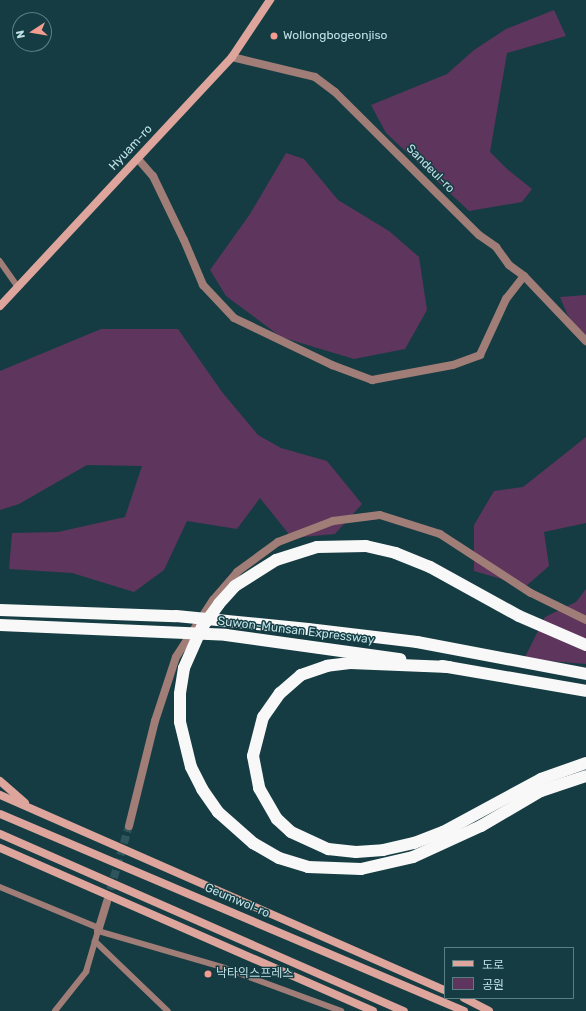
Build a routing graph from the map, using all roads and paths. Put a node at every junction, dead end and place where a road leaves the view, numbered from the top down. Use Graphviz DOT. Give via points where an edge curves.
graph roads {
  1 [pos="270,0"];
  2 [pos="232,57"];
  3 [pos="138,159"];
  4 [pos="0,261"];
  5 [pos="524,276"];
  6 [pos="18,287"];
  7 [pos="0,306"];
  8 [pos="586,341"];
  9 [pos="0,610"];
  10 [pos="586,620"];
  11 [pos="0,625"];
  12 [pos="586,645"];
  13 [pos="449,667"];
  14 [pos="586,674"];
  15 [pos="586,691"];
  16 [pos="586,764"];
  17 [pos="586,776"];
  18 [pos="0,781"];
  19 [pos="0,795"];
  20 [pos="28,806"];
  21 [pos="0,814"];
  22 [pos="129,826"];
  23 [pos="0,834"];
  24 [pos="0,848"];
  25 [pos="0,852"];
  26 [pos="11,852"];
  27 [pos="0,886"];
  28 [pos="107,901"];
  29 [pos="99,929"];
  30 [pos="95,942"];
  31 [pos="444,990"];
  32 [pos="466,999"];
  33 [pos="55,1011"];
  34 [pos="168,1011"];
  35 [pos="341,1011"];
  36 [pos="373,1011"];
  37 [pos="404,1011"];
  38 [pos="464,1011"];
  39 [pos="489,1011"];
  1 -- 2 [label="main road, Hyuam-ro"];
  2 -- 3 [label="main road, Hyuam-ro"];
  2 -- 5 [label="street, Sandeul-ro" via="315,77 350,106 479,235 496,247 509,265"];
  3 -- 5 [label="street" via="153,176 203,285 234,318 332,365 372,380 453,365 480,354 506,299"];
  3 -- 6 [label="main road, Hyuam-ro"];
  4 -- 6 [label="lane"];
  5 -- 8 [label="street, Sandeul-ro"];
  6 -- 7 [label="main road, Hyuam-ro"];
  9 -- 14 [label="highway, Suwon-Munsan Expressway" via="176,616 418,642"];
  10 -- 22 [label="street" via="531,593 440,534 380,515 333,521 278,542 237,572 212,600 176,657 156,721"];
  11 -- 13 [label="highway, Suwon-Munsan Expressway" via="226,635 321,646"];
  12 -- 17 [label="highway" via="519,616 430,567 396,553 366,546 317,547 276,560 236,586 219,604 202,627 184,668 180,694 180,722 191,767 218,812 253,843 279,858 308,868 361,869 414,857 480,826 541,791"];
  13 -- 15 [label="highway, Suwon-Munsan Expressway"];
  13 -- 16 [label="highway" via="350,662 327,666 302,675 280,693 263,717 253,756 259,788 278,819 291,832 328,849 356,852 383,850 414,843 443,832 541,779"];
  18 -- 20 [label="main road"];
  19 -- 20 [label="main road"];
  20 -- 31 [label="main road"];
  21 -- 38 [label="main road, Geumwol-ro"];
  23 -- 37 [label="main road"];
  24 -- 26 [label="main road"];
  25 -- 26 [label="main road"];
  26 -- 36 [label="main road"];
  27 -- 29 [label="lane"];
  28 -- 29 [label="street"];
  29 -- 30 [label="lane"];
  29 -- 35 [label="lane" via="225,968"];
  30 -- 33 [label="lane" via="86,972"];
  30 -- 34 [label="lane"];
  32 -- 39 [label="main road"];
}
